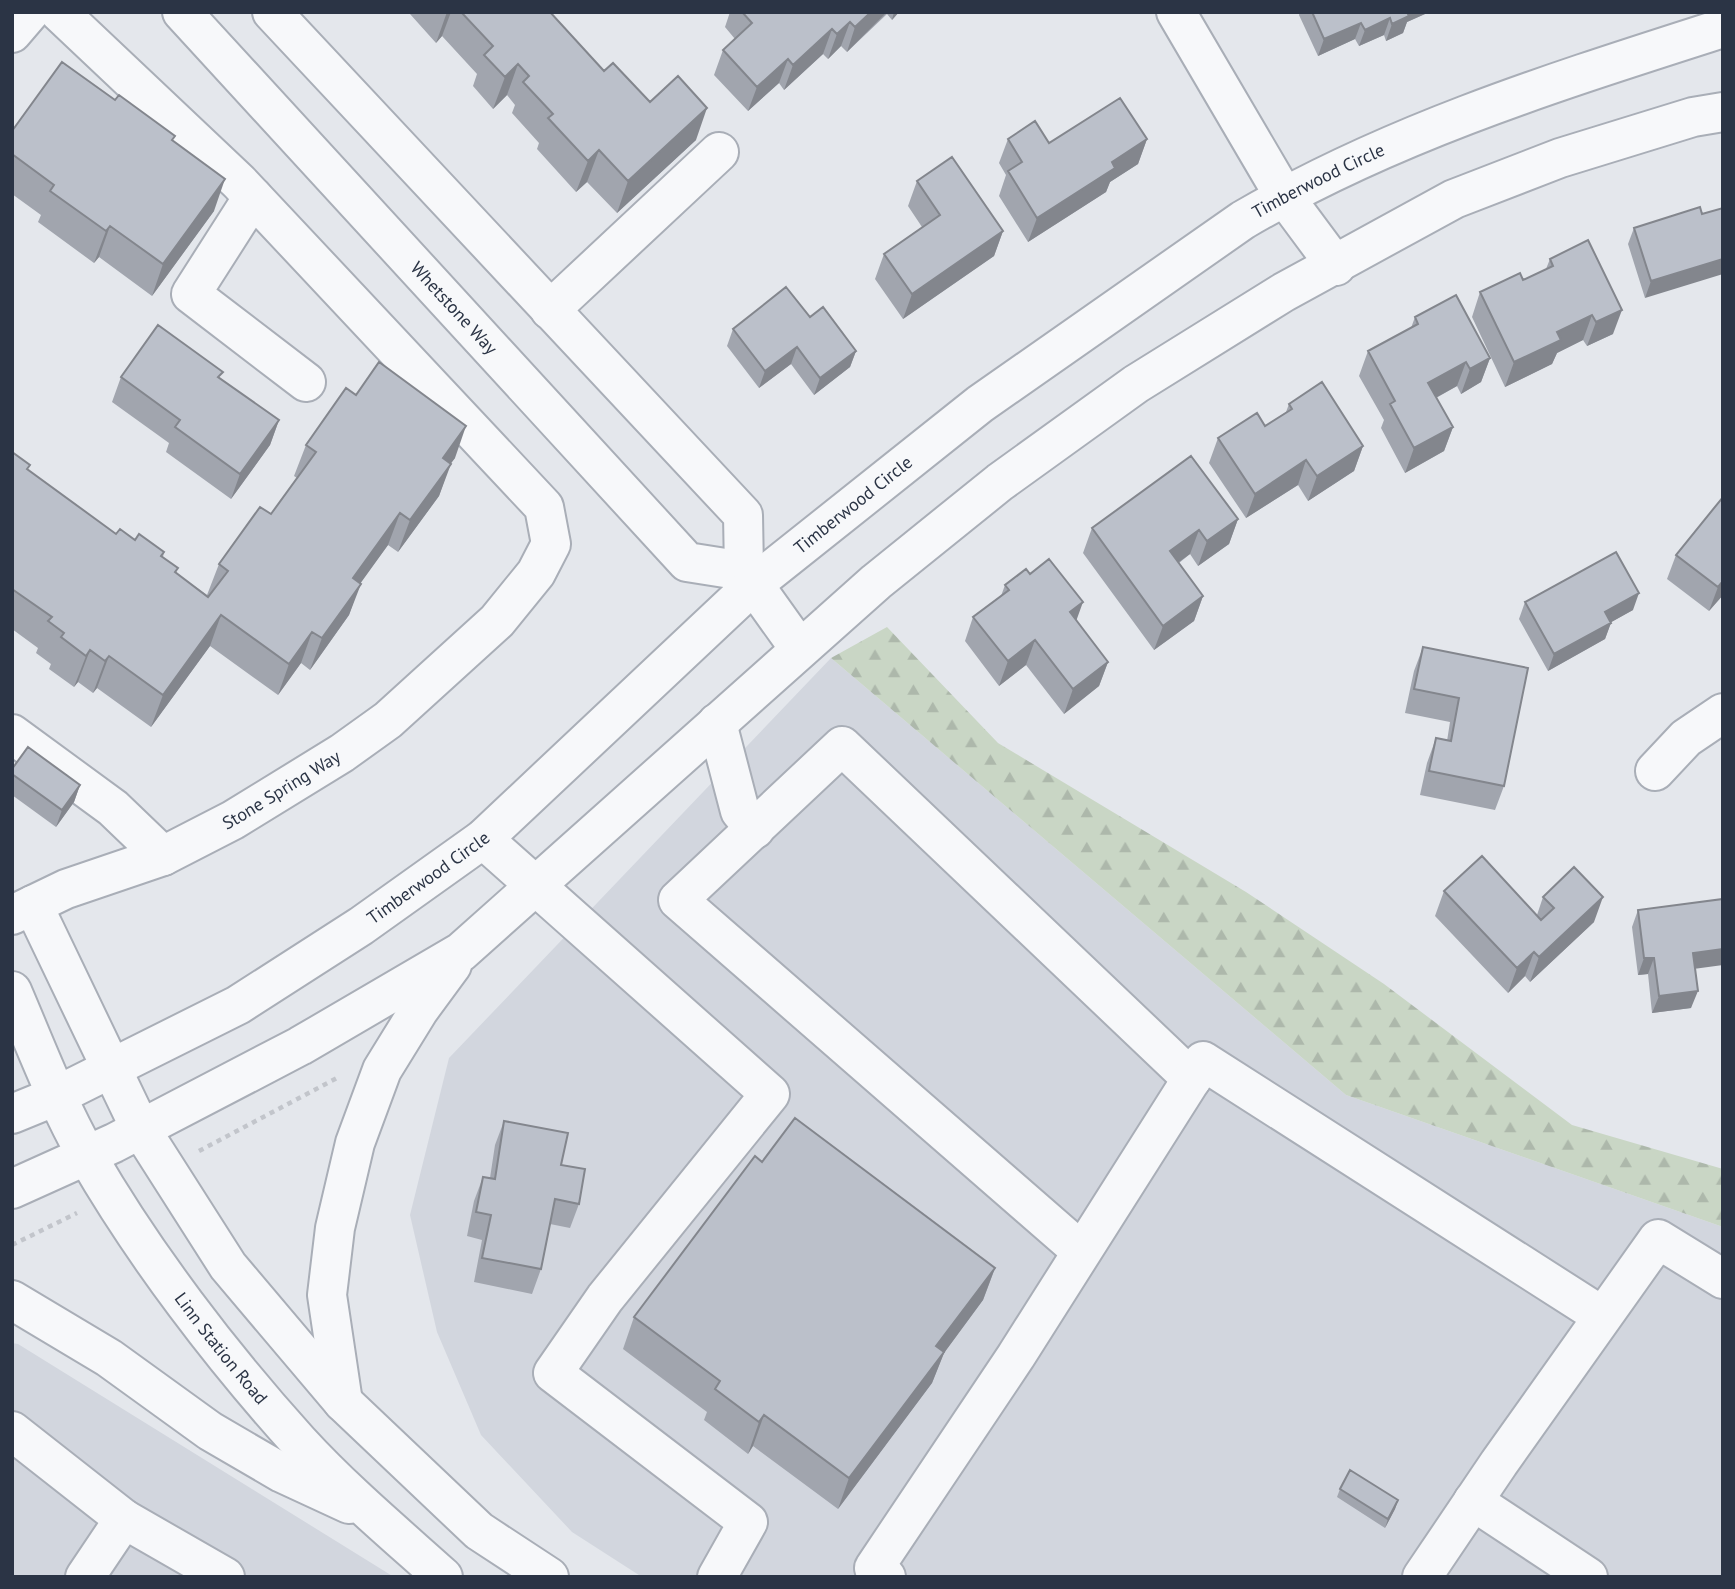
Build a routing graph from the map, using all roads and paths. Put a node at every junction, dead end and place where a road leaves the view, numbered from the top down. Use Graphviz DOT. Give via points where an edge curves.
graph roads {
  1 [pos="30,12"];
  2 [pos="59,12"];
  3 [pos="182,12"];
  4 [pos="1176,12"];
  5 [pos="275,13"];
  6 [pos="1723,29"];
  7 [pos="12,33"];
  8 [pos="1723,112"];
  9 [pos="719,152"];
  10 [pos="1284,196"];
  11 [pos="253,197"];
  12 [pos="1336,266"];
  13 [pos="550,310"];
  14 [pos="306,382"];
  15 [pos="749,577"];
  16 [pos="800,648"];
  17 [pos="1723,713"];
  18 [pos="717,723"];
  19 [pos="12,734"];
  20 [pos="1656,771"];
  21 [pos="755,828"];
  22 [pos="483,839"];
  23 [pos="163,856"];
  24 [pos="536,888"];
  25 [pos="23,910"];
  26 [pos="461,952"];
  27 [pos="12,991"];
  28 [pos="113,1067"];
  29 [pos="344,1075"];
  30 [pos="1192,1079"];
  31 [pos="56,1096"];
  32 [pos="12,1114"];
  33 [pos="140,1128"];
  34 [pos="87,1155"];
  35 [pos="189,1157"];
  36 [pos="12,1189"];
  37 [pos="87,1208"];
  38 [pos="12,1245"];
  39 [pos="1081,1251"];
  40 [pos="1723,1279"];
  41 [pos="12,1300"];
  42 [pos="1602,1316"];
  43 [pos="343,1402"];
  44 [pos="12,1432"];
  45 [pos="1473,1501"];
  46 [pos="376,1516"];
  47 [pos="124,1518"];
  48 [pos="85,1577"];
  49 [pos="225,1577"];
  50 [pos="443,1577"];
  51 [pos="549,1577"];
  52 [pos="717,1577"];
  53 [pos="886,1577"];
  54 [pos="1422,1577"];
  55 [pos="1588,1577"];
  1 -- 7 [label="street"];
  2 -- 11 [label="street, Stone Spring Way"];
  3 -- 15 [label="street, Whetstone Way" via="687,562"];
  4 -- 10 [label="street"];
  5 -- 13 [label="street"];
  6 -- 10 [label="street, Timberwood Circle" via="1462,114"];
  8 -- 12 [label="street" via="1560,158 1454,199"];
  9 -- 13 [label="street"];
  10 -- 12 [label="street"];
  10 -- 15 [label="street, Timberwood Circle" via="980,404"];
  11 -- 14 [label="street" via="191,294"];
  11 -- 23 [label="street, Stone Spring Way" via="544,507 551,544 536,573 497,621 388,720 233,820"];
  12 -- 16 [label="street" via="1284,292 1136,384 999,482"];
  13 -- 15 [label="street" via="743,515"];
  15 -- 16 [label="street"];
  15 -- 22 [label="street, Timberwood Circle"];
  16 -- 18 [label="street"];
  17 -- 20 [label="street" via="1686,738"];
  18 -- 21 [label="street" via="740,811"];
  18 -- 24 [label="street"];
  19 -- 23 [label="street" via="113,808"];
  21 -- 30 [label="street" via="842,746"];
  21 -- 39 [label="street" via="678,900"];
  22 -- 24 [label="street"];
  22 -- 28 [label="street, Timberwood Circle" via="361,926 237,1005"];
  23 -- 25 [label="street, Stone Spring Way" via="65,889"];
  24 -- 26 [label="street"];
  24 -- 52 [label="street" via="770,1094 605,1298 553,1373 748,1522"];
  25 -- 28 [label="street, Stone Spring Way"];
  26 -- 33 [label="street" via="300,1046"];
  26 -- 43 [label="street" via="382,1070 355,1143 335,1228 327,1295"];
  27 -- 31 [label="street"];
  28 -- 31 [label="street, Timberwood Circle"];
  28 -- 33 [label="street, Stone Spring Way"];
  29 -- 35 [label="path"];
  30 -- 39 [label="street"];
  30 -- 42 [label="street" via="1203,1061"];
  31 -- 32 [label="street, Timberwood Circle"];
  31 -- 34 [label="street"];
  33 -- 34 [label="street"];
  33 -- 43 [label="street" via="228,1266"];
  34 -- 36 [label="street"];
  34 -- 46 [label="street, Linn Station Road" via="185,1302 300,1442"];
  37 -- 38 [label="path"];
  39 -- 53 [label="street" via="874,1568"];
  40 -- 42 [label="street" via="1658,1240"];
  41 -- 46 [label="street" via="109,1358 210,1431 282,1473"];
  42 -- 45 [label="street"];
  43 -- 51 [label="street" via="479,1531"];
  44 -- 47 [label="street"];
  45 -- 54 [label="street"];
  45 -- 55 [label="street"];
  46 -- 50 [label="street, Linn Station Road"];
  47 -- 48 [label="street"];
  47 -- 49 [label="street"];
}
